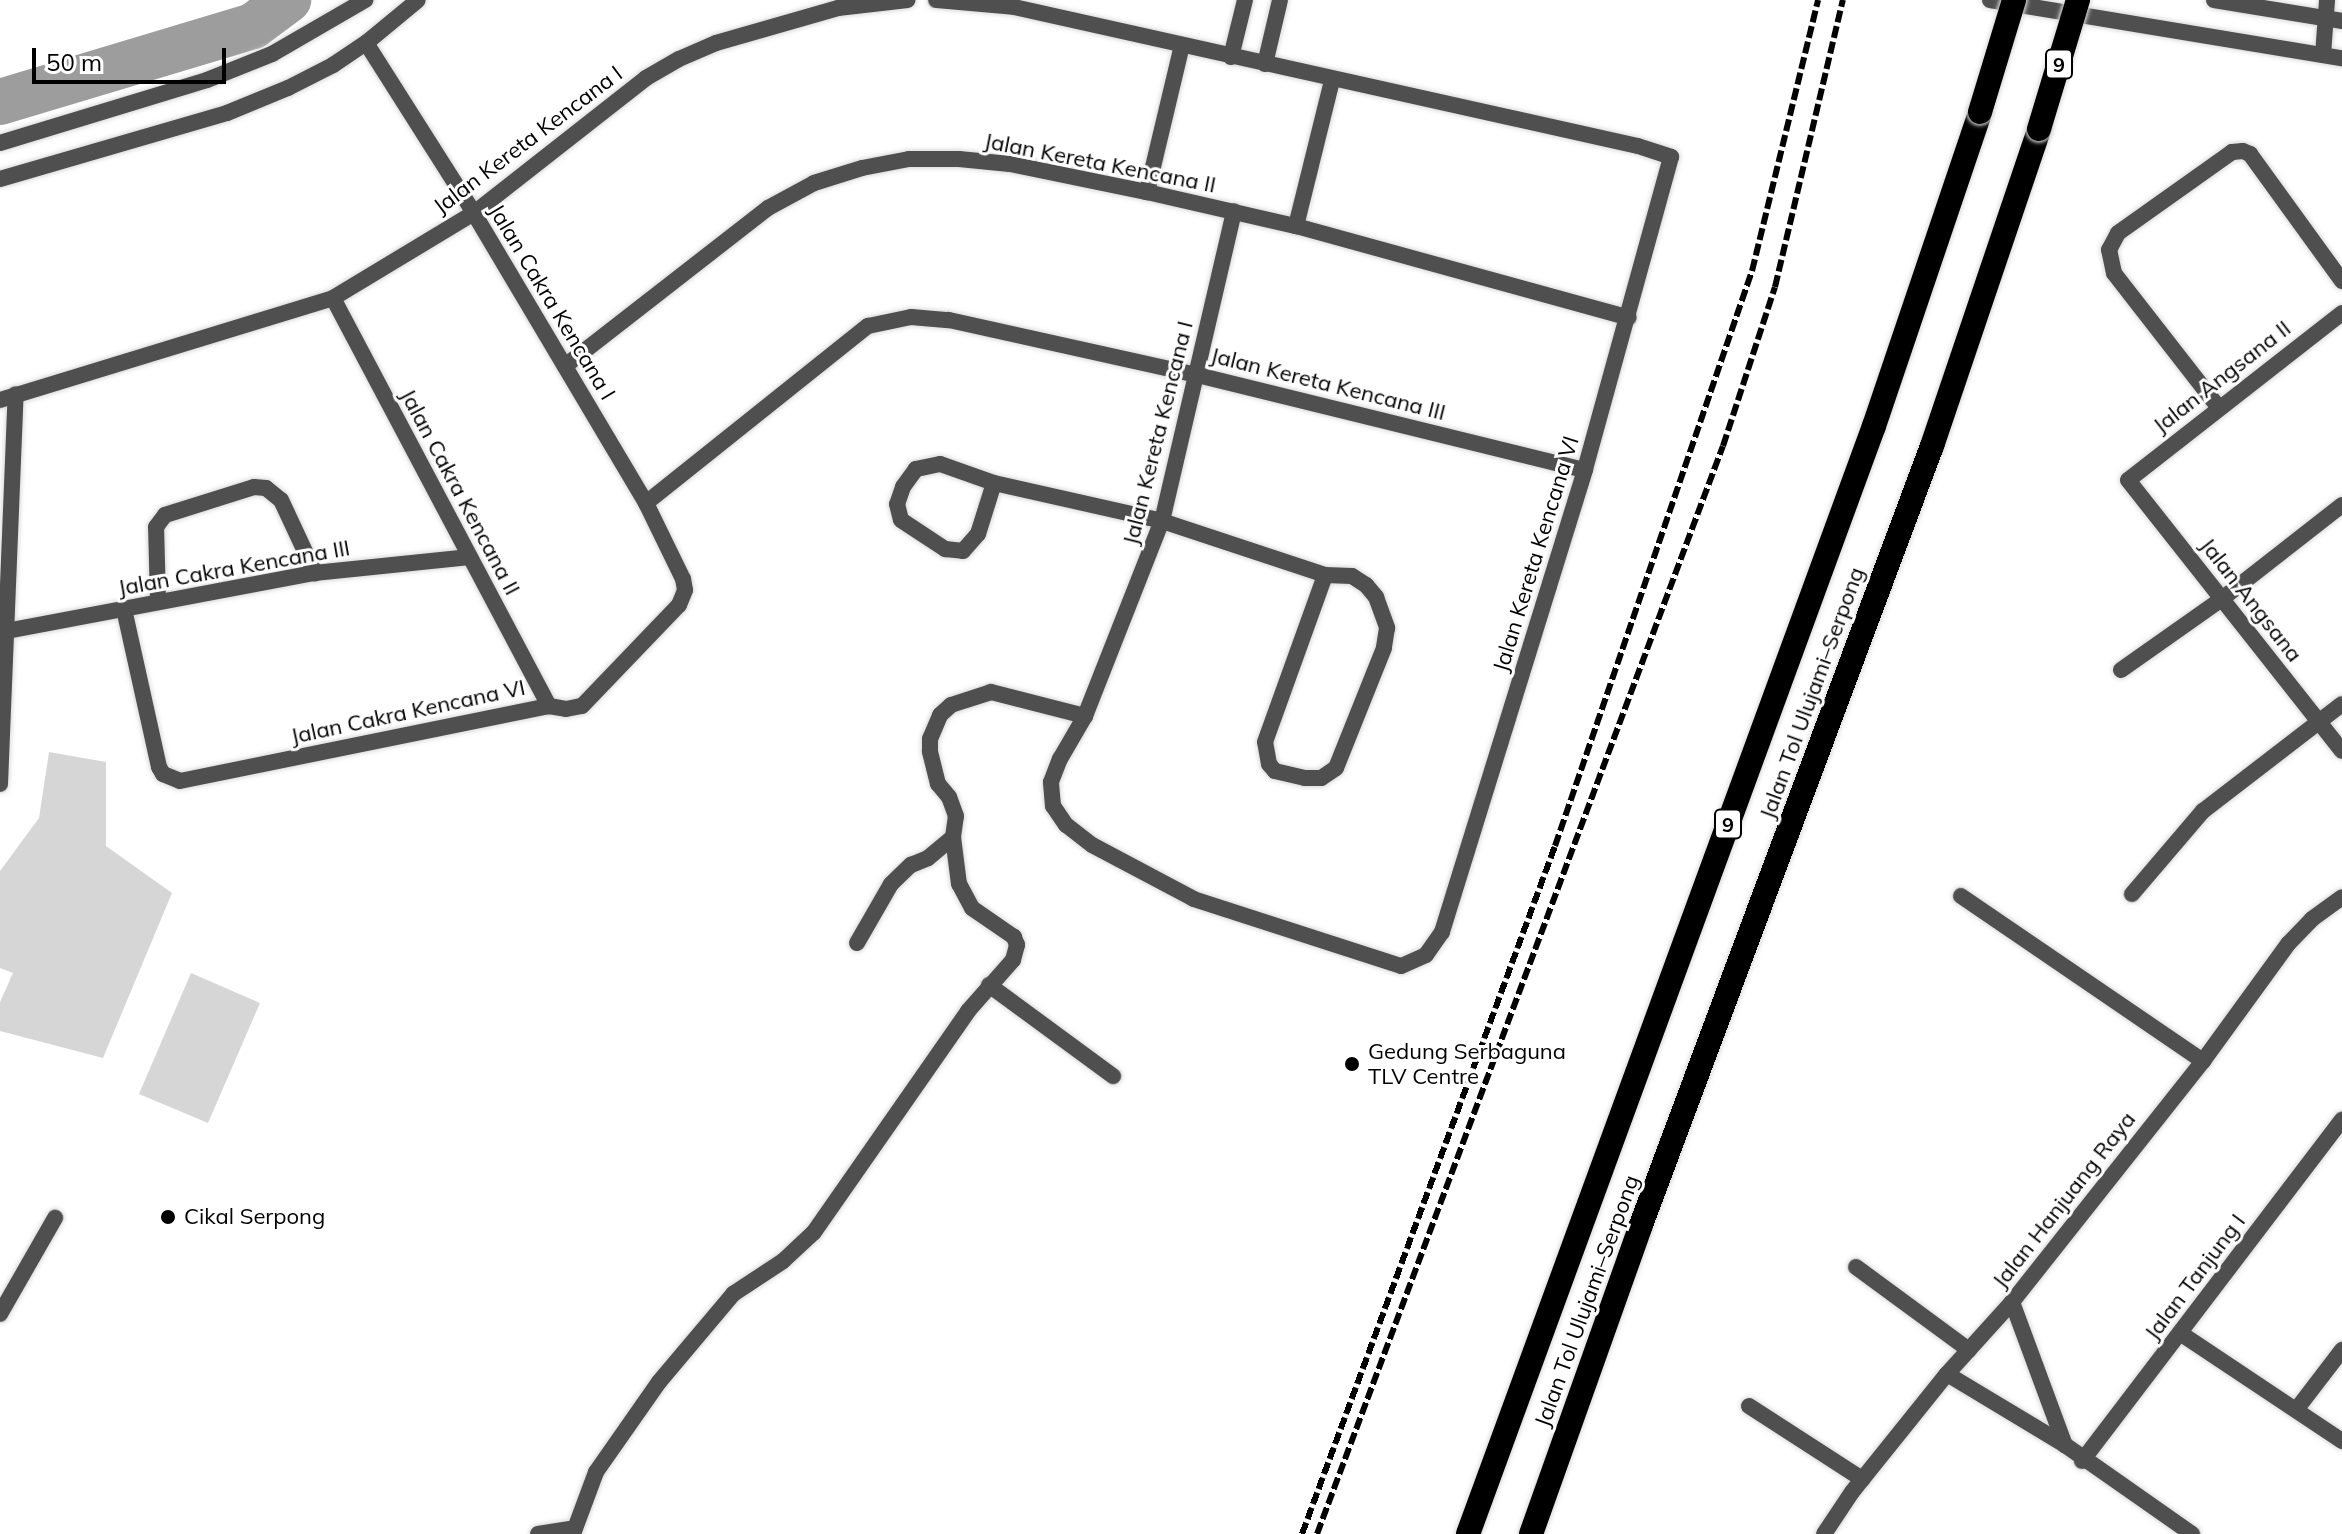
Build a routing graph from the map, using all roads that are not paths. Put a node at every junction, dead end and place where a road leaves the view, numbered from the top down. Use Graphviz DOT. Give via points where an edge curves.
graph roads {
  1 [pos="365,0"];
  2 [pos="418,0"];
  3 [pos="908,0"];
  4 [pos="936,0"];
  5 [pos="1245,0"];
  6 [pos="1280,0"];
  7 [pos="1990,0"];
  8 [pos="2014,0"];
  9 [pos="2078,0"];
  10 [pos="2214,0"];
  11 [pos="2327,0"];
  12 [pos="2053,6"];
  13 [pos="2335,20"];
  14 [pos="366,43"];
  15 [pos="1182,45"];
  16 [pos="2323,55"];
  17 [pos="1231,57"];
  18 [pos="2342,58"];
  19 [pos="1265,64"];
  20 [pos="1332,80"];
  21 [pos="0,143"];
  22 [pos="0,179"];
  23 [pos="1147,192"];
  24 [pos="1234,211"];
  25 [pos="474,213"];
  26 [pos="1296,226"];
  27 [pos="2342,281"];
  28 [pos="333,298"];
  29 [pos="2342,313"];
  30 [pos="1629,318"];
  31 [pos="565,366"];
  32 [pos="1197,375"];
  33 [pos="8,397"];
  34 [pos="2219,408"];
  35 [pos="1585,470"];
  36 [pos="2130,476"];
  37 [pos="994,483"];
  38 [pos="646,503"];
  39 [pos="2342,505"];
  40 [pos="1162,521"];
  41 [pos="469,557"];
  42 [pos="315,573"];
  43 [pos="1325,575"];
  44 [pos="2223,598"];
  45 [pos="158,601"];
  46 [pos="124,609"];
  47 [pos="7,631"];
  48 [pos="2121,670"];
  49 [pos="2342,704"];
  50 [pos="549,706"];
  51 [pos="1085,716"];
  52 [pos="2319,723"];
  53 [pos="2342,751"];
  54 [pos="0,784"];
  55 [pos="953,837"];
  56 [pos="2132,894"];
  57 [pos="1961,896"];
  58 [pos="2342,897"];
  59 [pos="857,943"];
  60 [pos="1426,955"];
  61 [pos="989,985"];
  62 [pos="2203,1061"];
  63 [pos="1113,1076"];
  64 [pos="2342,1120"];
  65 [pos="55,1218"];
  66 [pos="1856,1267"];
  67 [pos="2012,1302"];
  68 [pos="0,1314"];
  69 [pos="2180,1333"];
  70 [pos="1969,1350"];
  71 [pos="2342,1350"];
  72 [pos="1947,1374"];
  73 [pos="1749,1406"];
  74 [pos="2296,1410"];
  75 [pos="2342,1441"];
  76 [pos="2065,1445"];
  77 [pos="2082,1461"];
  78 [pos="1862,1479"];
  79 [pos="574,1531"];
  80 [pos="538,1534"];
  81 [pos="1468,1534"];
  82 [pos="1531,1534"];
  83 [pos="1824,1534"];
  84 [pos="2192,1534"];
  1 -- 21 [label="street" via="272,54 220,75"];
  2 -- 14 [label="street"];
  3 -- 25 [label="street, Jalan Kereta Kencana I" via="838,8 679,59 646,78"];
  4 -- 15 [label="street" via="1014,7"];
  5 -- 17 [label="street"];
  6 -- 19 [label="street"];
  7 -- 12 [label="street"];
  8 -- 81 [label="highway, Jalan Tol Ulujami–Serpong / 9, bridge" via="1874,426"];
  9 -- 82 [label="highway, Jalan Tol Ulujami–Serpong / 9, bridge" via="1932,446"];
  10 -- 13 [label="street"];
  11 -- 13 [label="street"];
  12 -- 16 [label="street"];
  13 -- 16 [label="street"];
  14 -- 22 [label="street" via="333,65 227,113"];
  14 -- 25 [label="street, Jalan Cakra Kencana I"];
  15 -- 17 [label="street"];
  15 -- 23 [label="street"];
  16 -- 18 [label="street"];
  17 -- 19 [label="street"];
  19 -- 20 [label="street"];
  20 -- 26 [label="street"];
  20 -- 30 [label="street, Jalan Kereta Kencana VI" via="1668,154 1672,160"];
  23 -- 24 [label="street, Jalan Kereta Kencana II"];
  23 -- 31 [label="street, Jalan Kereta Kencana II" via="959,159 909,159 862,168 814,183 768,208"];
  24 -- 26 [label="street, Jalan Kereta Kencana II"];
  24 -- 32 [label="street, Jalan Kereta Kencana I"];
  25 -- 28 [label="street, Jalan Kereta Kencana I"];
  25 -- 31 [label="street, Jalan Cakra Kencana I"];
  26 -- 30 [label="street, Jalan Kereta Kencana II"];
  27 -- 34 [label="street" via="2243,151 2232,152 2118,233 2109,250 2114,273"];
  28 -- 33 [label="street, Jalan Kereta Kencana I"];
  28 -- 41 [label="street, Jalan Cakra Kencana II"];
  29 -- 34 [label="street, Jalan Angsana II"];
  30 -- 35 [label="street, Jalan Kereta Kencana VI"];
  31 -- 38 [label="street, Jalan Cakra Kencana I"];
  32 -- 35 [label="street, Jalan Kereta Kencana III"];
  32 -- 38 [label="street, Jalan Kereta Kencana III" via="949,320 892,318 868,326"];
  32 -- 40 [label="street, Jalan Kereta Kencana I"];
  33 -- 47 [label="street"];
  34 -- 36 [label="street, Jalan Angsana II"];
  35 -- 60 [label="street, Jalan Kereta Kencana VI" via="1442,932"];
  36 -- 44 [label="street, Jalan Angsana" via="2131,486"];
  37 -- 37 [label="street" via="940,464 916,469 897,504 901,520 945,549 963,551 978,534"];
  37 -- 40 [label="street"];
  38 -- 50 [label="street, Jalan Cakra Kencana VI" via="683,579 679,605 582,706"];
  39 -- 44 [label="street"];
  40 -- 43 [label="street"];
  40 -- 51 [label="street, Jalan Kereta Kencana I"];
  41 -- 42 [label="street, Jalan Cakra Kencana III"];
  41 -- 50 [label="street, Jalan Cakra Kencana II"];
  42 -- 45 [label="street, Jalan Cakra Kencana III"];
  42 -- 45 [label="street" via="281,500 266,488 254,487 165,515 156,527"];
  43 -- 43 [label="street" via="1352,576 1366,585 1387,628 1384,648 1336,768 1321,778 1305,778 1275,771 1265,742"];
  44 -- 48 [label="street"];
  44 -- 52 [label="street, Jalan Angsana"];
  45 -- 46 [label="street, Jalan Cakra Kencana III"];
  46 -- 47 [label="street, Jalan Cakra Kencana III"];
  46 -- 50 [label="street, Jalan Cakra Kencana VI" via="159,767 171,779"];
  47 -- 54 [label="street"];
  49 -- 52 [label="street"];
  51 -- 55 [label="street" via="991,692 951,705 940,715 930,751 938,784 954,808"];
  51 -- 60 [label="street, Jalan Kereta Kencana I" via="1051,782 1053,806 1066,825 1092,845 1194,899 1270,925 1401,966"];
  52 -- 53 [label="street, Jalan Angsana"];
  52 -- 56 [label="street" via="2203,811"];
  55 -- 59 [label="street" via="891,884"];
  55 -- 61 [label="street" via="963,896 1017,945 1008,968"];
  57 -- 62 [label="street"];
  58 -- 62 [label="street, Jalan Hanjuang Raya" via="2288,944"];
  61 -- 63 [label="street"];
  61 -- 79 [label="street" via="814,1232 783,1261 733,1294 659,1382 596,1472"];
  62 -- 67 [label="street, Jalan Hanjuang Raya"];
  64 -- 69 [label="street, Jalan Tanjung I"];
  65 -- 68 [label="street"];
  66 -- 70 [label="street"];
  67 -- 70 [label="street, Jalan Hanjuang Raya"];
  67 -- 76 [label="street"];
  69 -- 74 [label="street"];
  69 -- 77 [label="street, Jalan Tanjung I"];
  70 -- 72 [label="street, Jalan Hanjuang Raya"];
  71 -- 74 [label="street"];
  72 -- 76 [label="street"];
  72 -- 78 [label="street, Jalan Hanjuang Raya"];
  73 -- 78 [label="street"];
  74 -- 75 [label="street"];
  76 -- 77 [label="street"];
  77 -- 84 [label="street"];
  78 -- 83 [label="street, Jalan Hanjuang Raya"];
  79 -- 80 [label="street"];
}
